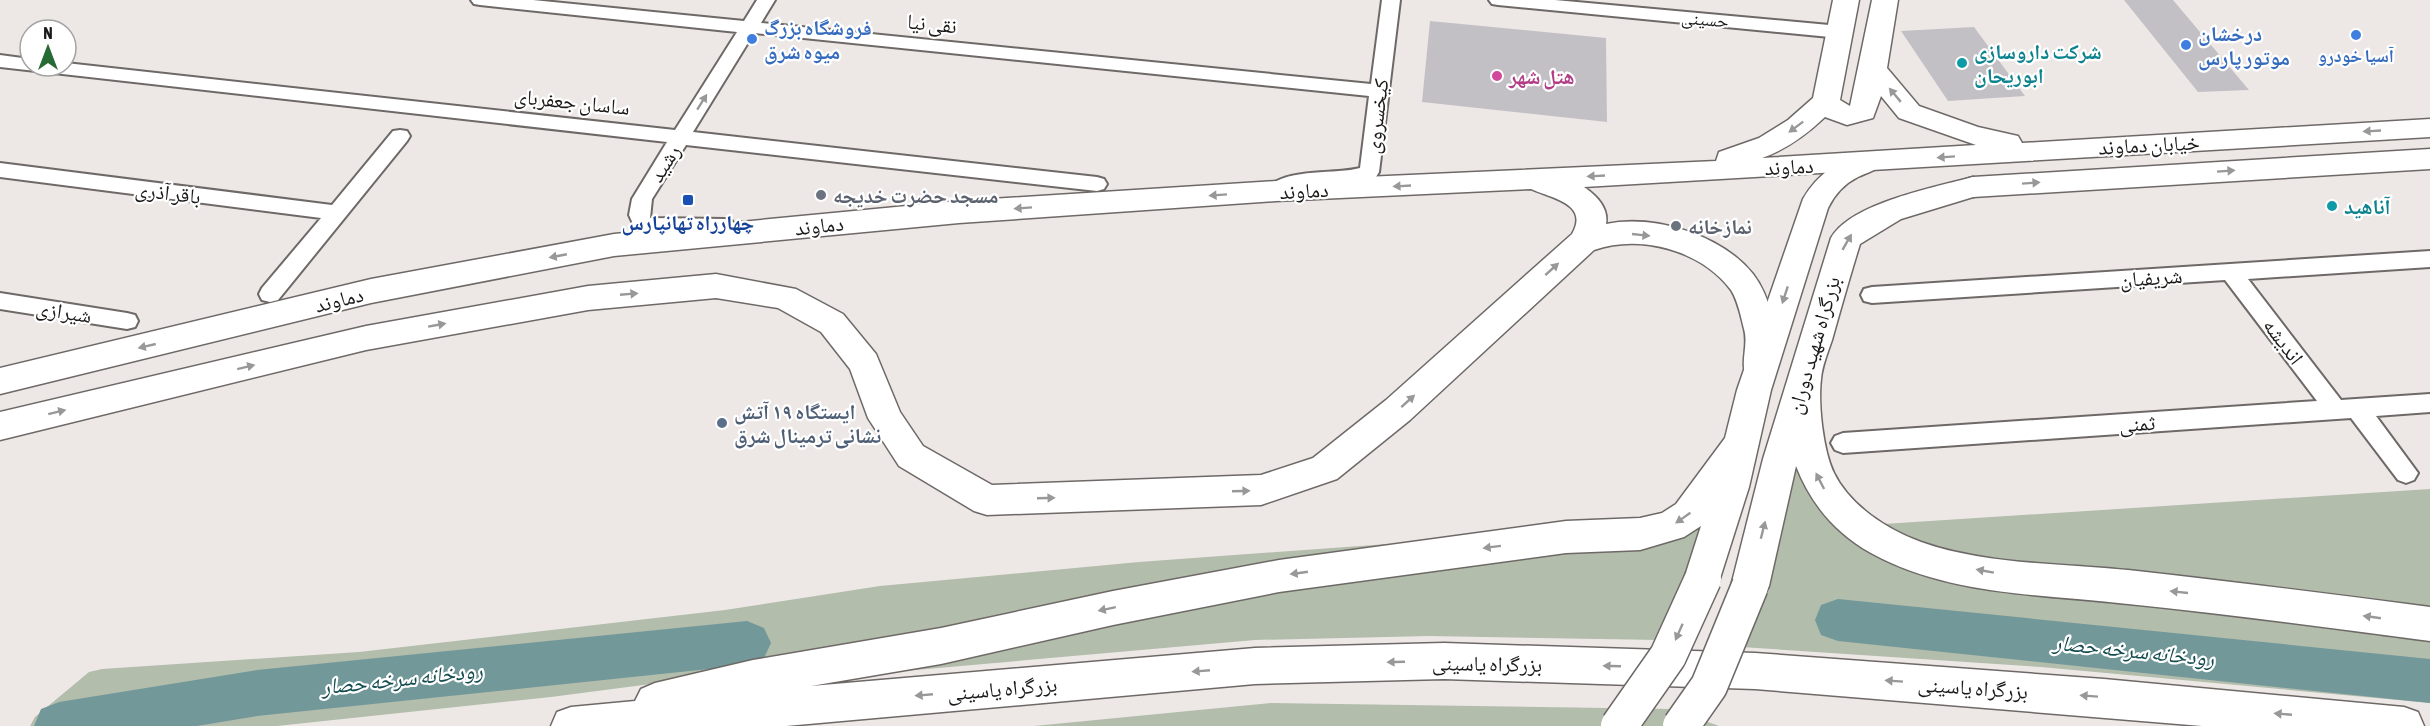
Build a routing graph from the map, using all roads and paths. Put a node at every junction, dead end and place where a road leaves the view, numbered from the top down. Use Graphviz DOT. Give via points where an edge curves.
graph roads {
  1 [pos="480,0"];
  2 [pos="766,0"];
  3 [pos="1391,0"];
  4 [pos="1498,0"];
  5 [pos="1846,0"];
  6 [pos="1885,0"];
  7 [pos="749,27"];
  8 [pos="1840,32"];
  9 [pos="0,61"];
  10 [pos="18,63"];
  11 [pos="1873,69"];
  12 [pos="78,70"];
  13 [pos="1379,92"];
  14 [pos="1826,101"];
  15 [pos="2430,128"];
  16 [pos="400,136"];
  17 [pos="680,138"];
  18 [pos="2045,150"];
  19 [pos="2430,159"];
  20 [pos="1868,162"];
  21 [pos="0,170"];
  22 [pos="1655,173"];
  23 [pos="1528,179"];
  24 [pos="1097,184"];
  25 [pos="1973,187"];
  26 [pos="1276,191"];
  27 [pos="336,213"];
  28 [pos="765,231"];
  29 [pos="1583,242"];
  30 [pos="2430,259"];
  31 [pos="2231,272"];
  32 [pos="270,294"];
  33 [pos="1872,295"];
  34 [pos="0,301"];
  35 [pos="127,321"];
  36 [pos="1804,378"];
  37 [pos="0,381"];
  38 [pos="1754,390"];
  39 [pos="2430,403"];
  40 [pos="2347,409"];
  41 [pos="0,426"];
  42 [pos="1744,439"];
  43 [pos="1843,443"];
  44 [pos="2406,473"];
  45 [pos="2430,624"];
  46 [pos="559,726"];
  47 [pos="571,726"];
  48 [pos="1619,726"];
  49 [pos="1681,726"];
  50 [pos="2404,726"];
  1 -- 7 [label="street, نقی نیا"];
  2 -- 7 [label="street, رشید"];
  3 -- 13 [label="street, کیخسروی"];
  4 -- 8 [label="street, حسینی"];
  5 -- 8 [label="main road"];
  6 -- 11 [label="main road"];
  7 -- 13 [label="street, نقی نیا"];
  17 -- 7 [label="street, رشید, one-way"];
  8 -- 14 [label="main road"];
  9 -- 10 [label="street"];
  11 -- 14 [label="main road" via="1863,112 1843,116 1832,111"];
  18 -- 11 [label="main road, one-way" via="1972,135 1909,112"];
  12 -- 17 [label="street, ساسان جعفربای"];
  13 -- 26 [label="street, کیخسروی" via="1369,172 1297,181"];
  14 -- 22 [label="main road, one-way" via="1798,127 1769,145 1722,161"];
  15 -- 18 [label="main road, خیابان دماوند, one-way"];
  16 -- 27 [label="street"];
  17 -- 24 [label="street, ساسان جعفربای"];
  17 -- 28 [label="street, رشید" via="642,199 638,217 643,225 737,226"];
  18 -- 20 [label="main road, خیابان دماوند, one-way"];
  25 -- 19 [label="main road, خیابان دماوند, one-way"];
  20 -- 22 [label="main road, دماوند"];
  20 -- 38 [label="main road, بزرگراه شهید دوران, one-way" via="1833,177 1819,195"];
  21 -- 27 [label="street, باقر آذری"];
  22 -- 23 [label="main road, دماوند, one-way"];
  23 -- 26 [label="main road, دماوند, one-way"];
  23 -- 29 [label="main road" via="1567,190 1588,207 1593,224"];
  36 -- 25 [label="main road, بزرگراه شهید دوران, one-way" via="1846,238 1880,215"];
  26 -- 28 [label="main road, دماوند, one-way" via="958,212"];
  27 -- 32 [label="street"];
  28 -- 37 [label="main road, دماوند, one-way" via="614,245 371,291"];
  29 -- 38 [label="main road, one-way" via="1620,233 1656,237 1701,250 1724,265 1749,294 1762,336 1764,347"];
  41 -- 29 [label="main road, دماوند, one-way" via="366,338 588,298 716,286 785,297 832,323 864,363 885,418 911,456 987,500 1261,490 1325,469 1398,410"];
  30 -- 31 [label="street, شریفیان"];
  31 -- 33 [label="street, شریفیان"];
  31 -- 40 [label="street, اندیشه"];
  34 -- 35 [label="street, شیرازی"];
  45 -- 36 [label="main road, one-way" via="2235,598 1995,573 1906,552 1857,524 1825,490 1808,450"];
  49 -- 36 [label="main road, بزرگراه شهید دوران, one-way, bridge" via="1709,686 1750,586"];
  38 -- 42 [label="main road, بزرگراه شهید دوران"];
  39 -- 40 [label="street, ثمنی"];
  40 -- 43 [label="street, ثمنی"];
  40 -- 44 [label="street, اندیشه"];
  42 -- 46 [label="main road, one-way" via="1689,515 1671,526 1279,576 941,646 753,678"];
  42 -- 48 [label="main road, بزرگراه شهید دوران, one-way, bridge" via="1703,579 1668,656"];
  50 -- 47 [label="main road, بزرگراه یاسینی, one-way" via="1755,671 1444,661 1255,666"];
}
